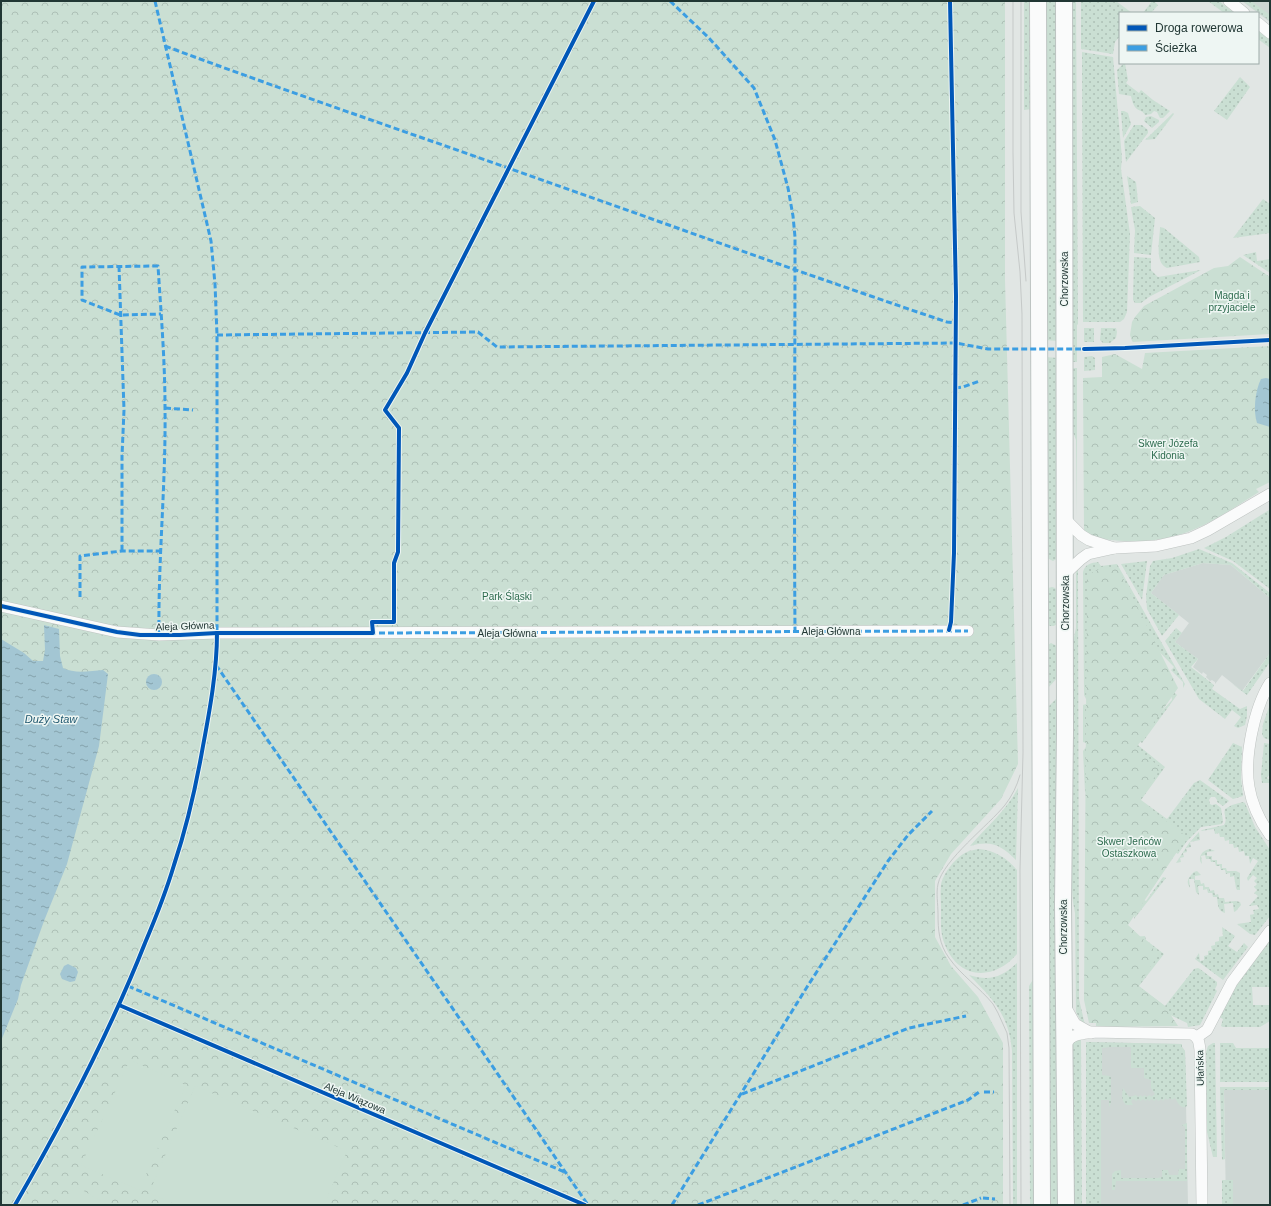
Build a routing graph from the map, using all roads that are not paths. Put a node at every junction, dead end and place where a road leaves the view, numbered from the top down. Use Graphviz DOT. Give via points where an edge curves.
graph roads {
  1 [pos="1038,1"];
  2 [pos="1064,1"];
  3 [pos="1229,1"];
  4 [pos="1243,12"];
  5 [pos="1259,25"];
  6 [pos="1270,33"];
  7 [pos="1270,494"];
  8 [pos="1065,519"];
  9 [pos="1115,548"];
  10 [pos="1064,574"];
  11 [pos="1040,575"];
  12 [pos="1,606"];
  13 [pos="968,631"];
  14 [pos="1040,636"];
  15 [pos="1065,636"];
  16 [pos="1270,683"];
  17 [pos="1065,684"];
  18 [pos="1040,699"];
  19 [pos="1270,836"];
  20 [pos="1270,931"];
  21 [pos="1063,1003"];
  22 [pos="1092,1032"];
  23 [pos="1197,1037"];
  24 [pos="1064,1048"];
  25 [pos="1042,1205"];
  26 [pos="1066,1205"];
  27 [pos="1202,1205"];
  1 -- 11 [label="main road"];
  2 -- 8 [label="main road, Chorzowska"];
  3 -- 4 [label="street"];
  5 -- 6 [label="street"];
  7 -- 9 [label="street" via="1191,538 1156,546"];
  8 -- 9 [label="street" via="1089,540"];
  8 -- 10 [label="main road, Chorzowska"];
  9 -- 10 [label="street" via="1088,554"];
  10 -- 11 [label="main road"];
  10 -- 15 [label="main road, Chorzowska"];
  11 -- 14 [label="main road"];
  12 -- 13 [label="street, Aleja Główna" via="116,632 153,635"];
  14 -- 15 [label="main road"];
  14 -- 18 [label="main road"];
  15 -- 17 [label="main road, Chorzowska"];
  16 -- 19 [label="street" via="1255,720 1248,774 1253,802"];
  17 -- 18 [label="main road"];
  17 -- 21 [label="main road, Chorzowska"];
  18 -- 25 [label="main road"];
  20 -- 23 [label="street" via="1232,982 1207,1030"];
  21 -- 22 [label="street, Ułańska" via="1075,1024"];
  21 -- 24 [label="main road, Chorzowska"];
  22 -- 23 [label="street, Ułańska" via="1192,1034"];
  22 -- 24 [label="street, Ułańska" via="1070,1037"];
  23 -- 27 [label="street, Ułańska" via="1200,1050"];
  24 -- 26 [label="main road, Chorzowska"];
}
